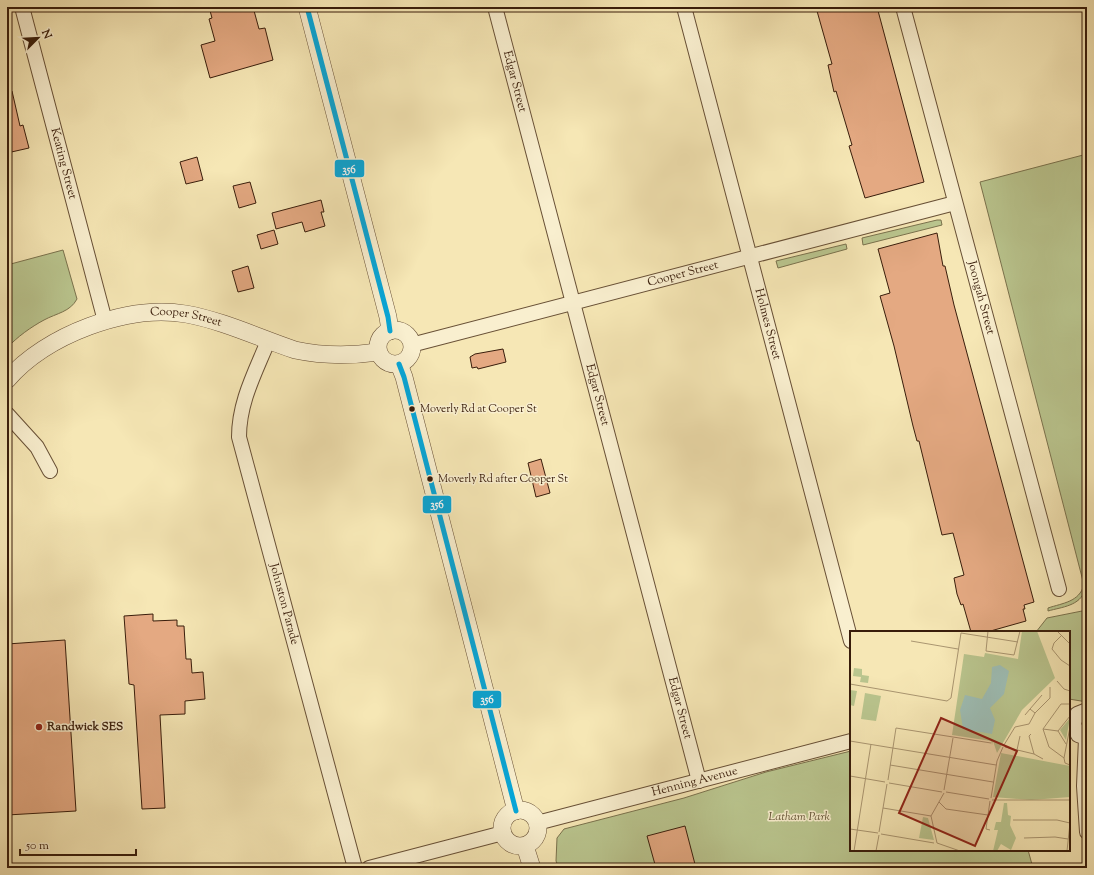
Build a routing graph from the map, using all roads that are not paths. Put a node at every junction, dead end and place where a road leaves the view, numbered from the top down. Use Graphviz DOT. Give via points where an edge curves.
graph roads {
  1 [pos="22,7"];
  2 [pos="307,7"];
  3 [pos="495,7"];
  4 [pos="684,7"];
  5 [pos="903,7"];
  6 [pos="955,203"];
  7 [pos="748,257"];
  8 [pos="573,302"];
  9 [pos="105,321"];
  10 [pos="390,331"];
  11 [pos="268,341"];
  12 [pos="411,345"];
  13 [pos="378,352"];
  14 [pos="399,364"];
  15 [pos="7,380"];
  16 [pos="7,414"];
  17 [pos="50,471"];
  18 [pos="1059,589"];
  19 [pos="850,637"];
  20 [pos="1087,710"];
  21 [pos="1071,721"];
  22 [pos="1086,738"];
  23 [pos="850,741"];
  24 [pos="699,782"];
  25 [pos="516,811"];
  26 [pos="538,823"];
  27 [pos="1087,832"];
  28 [pos="503,833"];
  29 [pos="525,846"];
  30 [pos="355,868"];
  31 [pos="369,868"];
  32 [pos="532,868"];
  1 -- 9 [label="street, Keating Street"];
  2 -- 10 [label="street"];
  3 -- 8 [label="street, Edgar Street"];
  4 -- 7 [label="street, Holmes Street"];
  5 -- 6 [label="street, Joongah Street"];
  6 -- 7 [label="street, Cooper Street"];
  6 -- 18 [label="street, Joongah Street"];
  7 -- 8 [label="street, Cooper Street"];
  7 -- 19 [label="street, Holmes Street"];
  8 -- 12 [label="street, Cooper Street"];
  8 -- 24 [label="street, Edgar Street"];
  9 -- 11 [label="street, Cooper Street" via="148,314 184,314 221,323"];
  9 -- 15 [label="street, Cooper Street" via="50,344 24,363"];
  10 -- 12 [label="street" via="404,333"];
  10 -- 13 [label="street" via="381,337"];
  11 -- 13 [label="street, Cooper Street" via="320,355 353,356"];
  11 -- 30 [label="street, Johnston Parade" via="242,405 239,437"];
  12 -- 14 [label="street" via="410,355"];
  13 -- 14 [label="street" via="384,361"];
  14 -- 25 [label="street"];
  16 -- 17 [label="street" via="37,447"];
  20 -- 21 [label="street" via="1077,714"];
  21 -- 22 [label="street" via="1076,732"];
  22 -- 27 [label="street" via="1084,786"];
  23 -- 24 [label="street, Henning Avenue"];
  24 -- 26 [label="street, Henning Avenue"];
  25 -- 26 [label="street" via="526,812"];
  25 -- 28 [label="street" via="506,817"];
  26 -- 29 [label="street" via="537,835"];
  28 -- 29 [label="street" via="509,842"];
  28 -- 31 [label="street"];
  29 -- 32 [label="street"];
}
